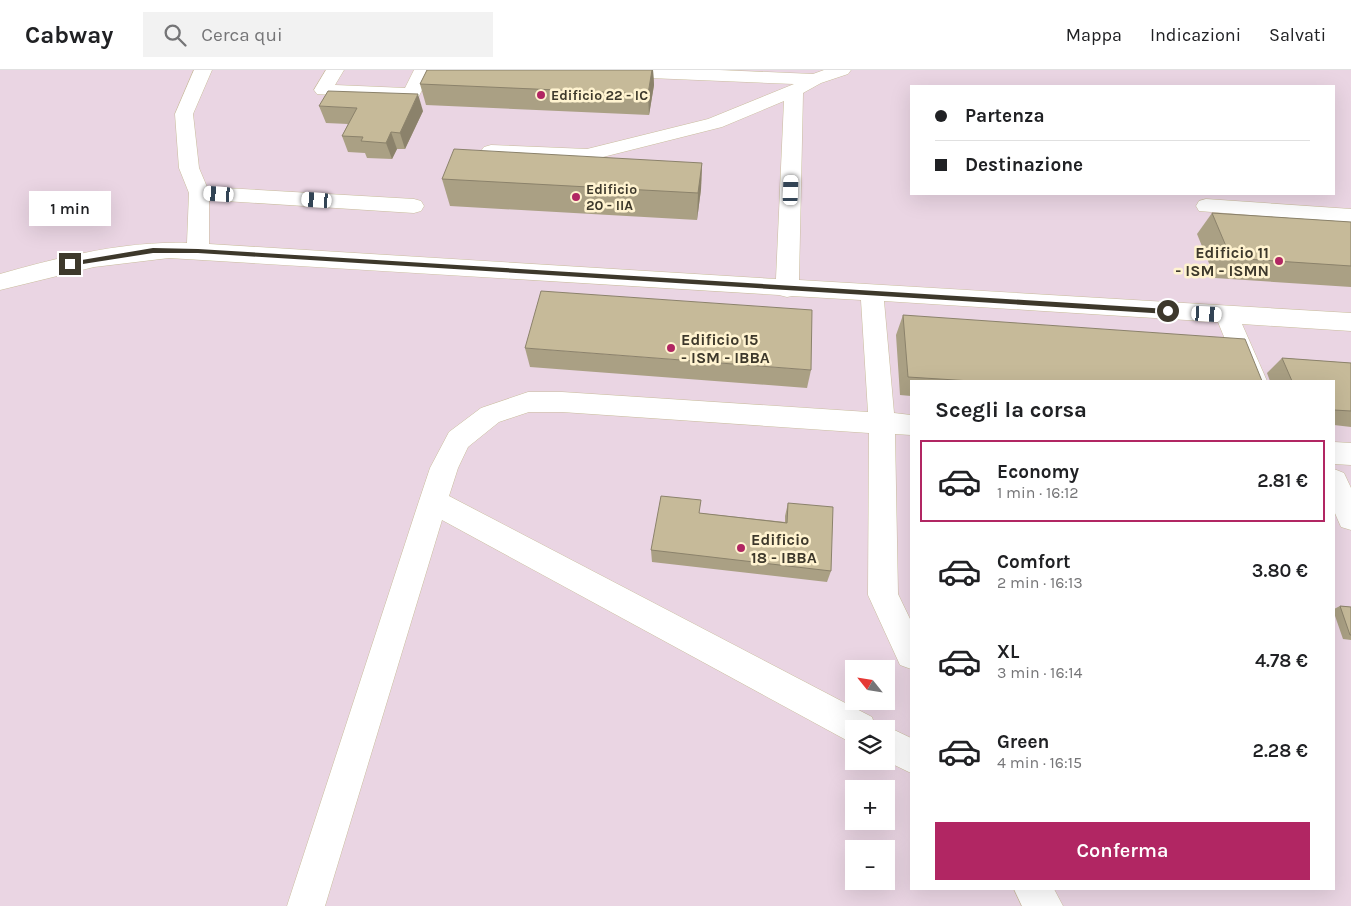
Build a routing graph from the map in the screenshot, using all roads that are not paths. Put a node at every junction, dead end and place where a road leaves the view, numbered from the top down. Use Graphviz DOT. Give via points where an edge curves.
graph roads {
  1 [pos="203,70"];
  2 [pos="335,70"];
  3 [pos="423,70"];
  4 [pos="578,70"];
  5 [pos="842,70"];
  6 [pos="815,79"];
  7 [pos="794,90"];
  8 [pos="490,151"];
  9 [pos="199,193"];
  10 [pos="414,206"];
  11 [pos="1206,206"];
  12 [pos="1351,216"];
  13 [pos="198,251"];
  14 [pos="0,282"];
  15 [pos="787,289"];
  16 [pos="872,294"];
  17 [pos="1227,315"];
  18 [pos="1351,322"];
  19 [pos="1254,380"];
  20 [pos="882,423"];
  21 [pos="910,424"];
  22 [pos="1335,453"];
  23 [pos="1351,454"];
  24 [pos="1335,483"];
  25 [pos="433,502"];
  26 [pos="1351,518"];
  27 [pos="910,652"];
  28 [pos="845,721"];
  29 [pos="895,747"];
  30 [pos="910,755"];
  31 [pos="1033,890"];
  32 [pos="306,906"];
  33 [pos="1044,906"];
  1 -- 9 [label="lane" via="184,114 189,168"];
  2 -- 3 [label="lane" via="323,90 411,94"];
  4 -- 6 [label="lane"];
  5 -- 6 [label="lane"];
  6 -- 7 [label="lane"];
  7 -- 8 [label="lane" via="715,123 587,156"];
  7 -- 15 [label="lane"];
  9 -- 10 [label="lane"];
  9 -- 13 [label="lane"];
  11 -- 12 [label="lane"];
  13 -- 14 [label="lane" via="153,250 101,258 39,270"];
  13 -- 15 [label="lane"];
  15 -- 16 [label="lane"];
  16 -- 17 [label="lane"];
  16 -- 20 [label="lane"];
  17 -- 18 [label="lane"];
  17 -- 19 [label="lane"];
  20 -- 21 [label="lane"];
  20 -- 25 [label="lane" via="528,402 490,415 458,440 444,468"];
  20 -- 27 [label="lane" via="883,595"];
  22 -- 23 [label="lane"];
  24 -- 26 [label="lane"];
  25 -- 28 [label="lane"];
  25 -- 32 [label="lane"];
  29 -- 30 [label="lane"];
  31 -- 33 [label="lane"];
}
